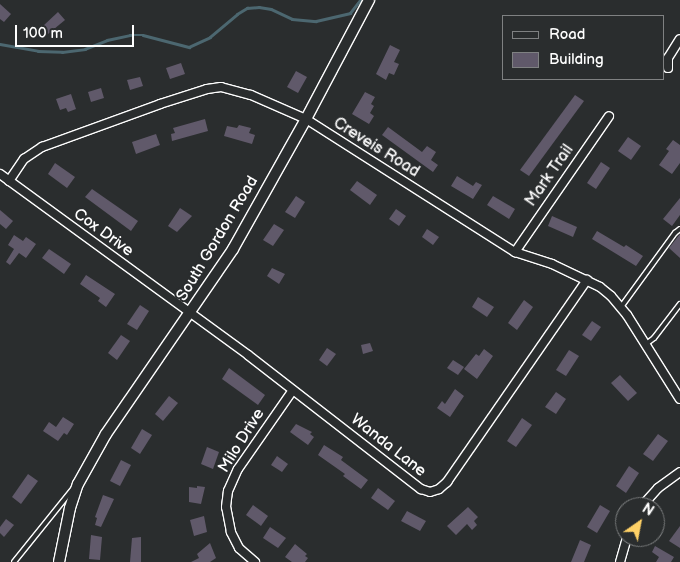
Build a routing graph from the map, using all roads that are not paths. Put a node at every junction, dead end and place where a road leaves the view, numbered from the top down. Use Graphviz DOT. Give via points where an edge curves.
graph roads {
  1 [pos="368,0"];
  2 [pos="680,39"];
  3 [pos="668,68"];
  4 [pos="609,116"];
  5 [pos="306,119"];
  6 [pos="0,174"];
  7 [pos="9,181"];
  8 [pos="680,229"];
  9 [pos="515,252"];
  10 [pos="587,280"];
  11 [pos="680,304"];
  12 [pos="621,307"];
  13 [pos="190,314"];
  14 [pos="646,344"];
  15 [pos="293,390"];
  16 [pos="680,399"];
  17 [pos="680,472"];
  18 [pos="78,484"];
  19 [pos="650,497"];
  20 [pos="624,547"];
  21 [pos="14,562"];
  22 [pos="59,562"];
  23 [pos="255,562"];
  24 [pos="620,562"];
  1 -- 5 [label="street, South Gordon Road"];
  2 -- 3 [label="street" via="668,58"];
  4 -- 9 [label="street, Mark Trail"];
  5 -- 7 [label="street, Creveis Road" via="250,95 221,87 206,89 42,146 24,159"];
  5 -- 9 [label="street, Creveis Road"];
  5 -- 13 [label="street, South Gordon Road" via="233,249"];
  6 -- 7 [label="street, Cox Drive"];
  7 -- 13 [label="street, Cox Drive"];
  8 -- 12 [label="lane"];
  9 -- 10 [label="street, Creveis Road"];
  10 -- 12 [label="street, Creveis Road"];
  10 -- 15 [label="street, Wanda Lane" via="439,489 430,492 422,489"];
  11 -- 14 [label="lane"];
  12 -- 14 [label="street, Creveis Road"];
  13 -- 15 [label="street, Wanda Lane"];
  13 -- 18 [label="street, South Gordon Road" via="106,434"];
  14 -- 16 [label="street, Creveis Road"];
  15 -- 23 [label="street, Milo Drive" via="243,462 228,491 226,507 231,532 240,548"];
  17 -- 19 [label="street"];
  18 -- 21 [label="lane, South Gordon Road"];
  18 -- 22 [label="street, South Gordon Road"];
  20 -- 24 [label="street"];
}
